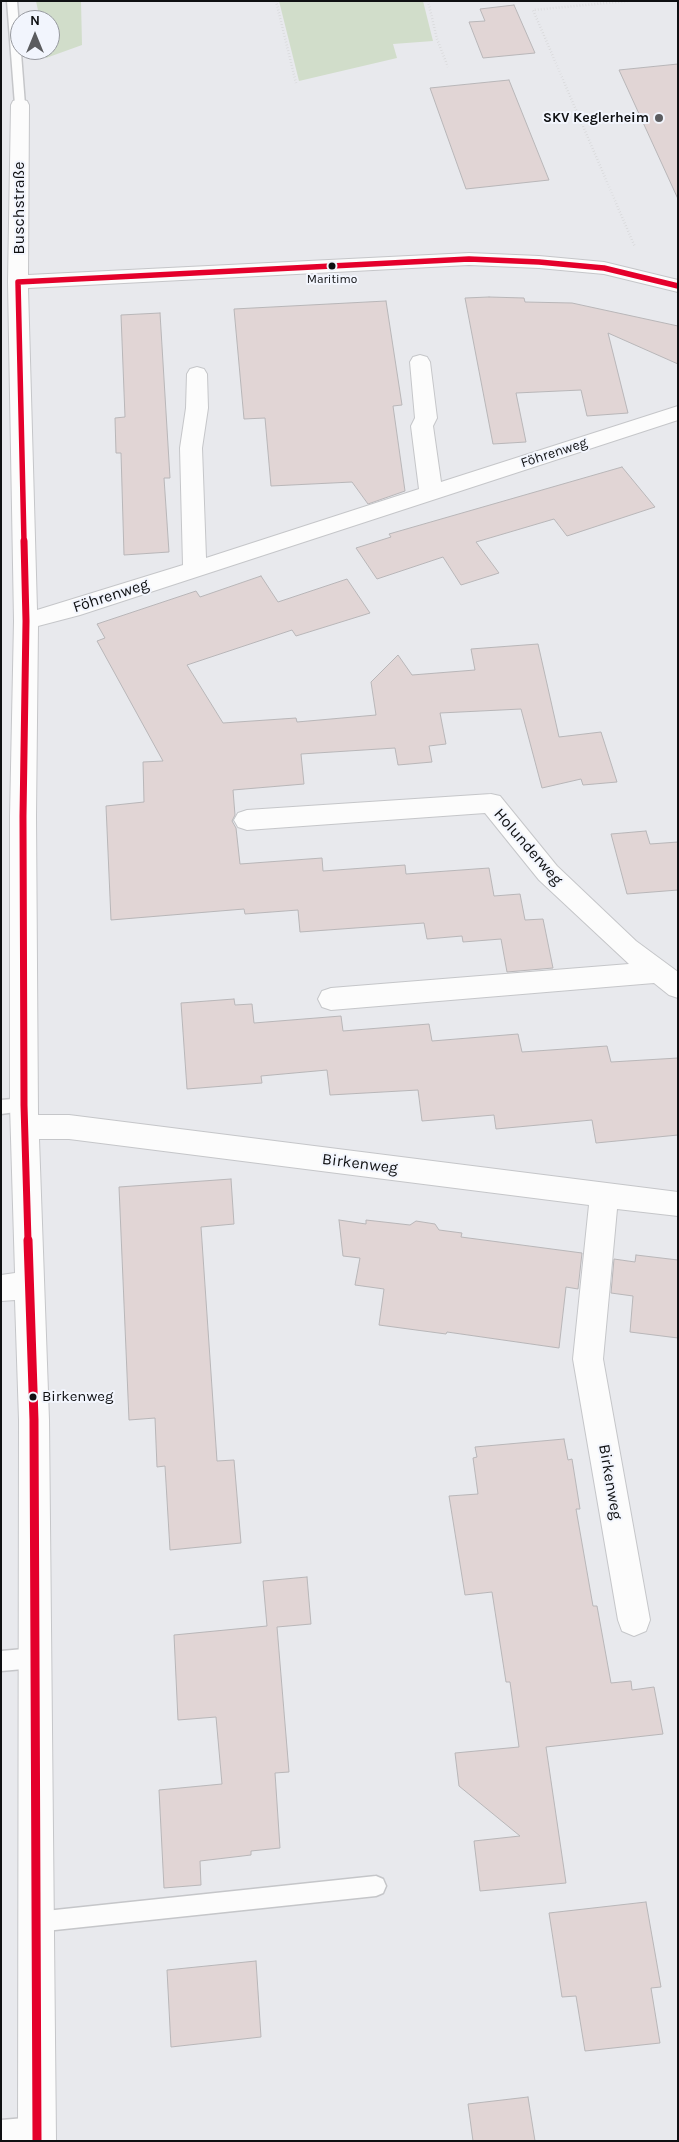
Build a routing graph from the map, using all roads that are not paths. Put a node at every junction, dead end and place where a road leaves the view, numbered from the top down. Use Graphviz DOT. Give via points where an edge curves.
graph roads {
  1 [pos="12,1"];
  2 [pos="20,105"];
  3 [pos="18,282"];
  4 [pos="678,286"];
  5 [pos="420,362"];
  6 [pos="197,374"];
  7 [pos="678,413"];
  8 [pos="431,493"];
  9 [pos="195,569"];
  10 [pos="26,621"];
  11 [pos="247,820"];
  12 [pos="669,980"];
  13 [pos="331,999"];
  14 [pos="17,1113"];
  15 [pos="604,1194"];
  16 [pos="678,1204"];
  17 [pos="16,1287"];
  18 [pos="634,1620"];
  19 [pos="35,1658"];
  20 [pos="1,1661"];
  21 [pos="376,1886"];
  22 [pos="36,1922"];
  23 [pos="1,2131"];
  24 [pos="37,2134"];
  1 -- 2 [label="lane, Buschstraße"];
  2 -- 3 [label="street, Buschstraße"];
  3 -- 4 [label="street" via="469,259 604,268"];
  3 -- 10 [label="street, Buschstraße"];
  5 -- 8 [label="street" via="426,418 422,426"];
  6 -- 9 [label="street" via="197,408 191,448"];
  7 -- 8 [label="street, Föhrenweg"];
  8 -- 9 [label="street, Föhrenweg"];
  9 -- 10 [label="street, Föhrenweg"];
  10 -- 14 [label="street, Buschstraße"];
  11 -- 12 [label="street, Holunderweg" via="491,803 548,873 627,948"];
  12 -- 13 [label="street, Holunderweg"];
  14 -- 15 [label="street, Birkenweg" via="69,1127"];
  14 -- 17 [label="street, Buschstraße"];
  15 -- 16 [label="street, Birkenweg"];
  15 -- 18 [label="street, Birkenweg" via="588,1359"];
  17 -- 19 [label="street, Buschstraße" via="34,1420"];
  19 -- 20 [label="lane"];
  19 -- 22 [label="street, Buschstraße"];
  21 -- 22 [label="lane"];
  22 -- 24 [label="street, Buschstraße"];
  23 -- 24 [label="lane"];
}
